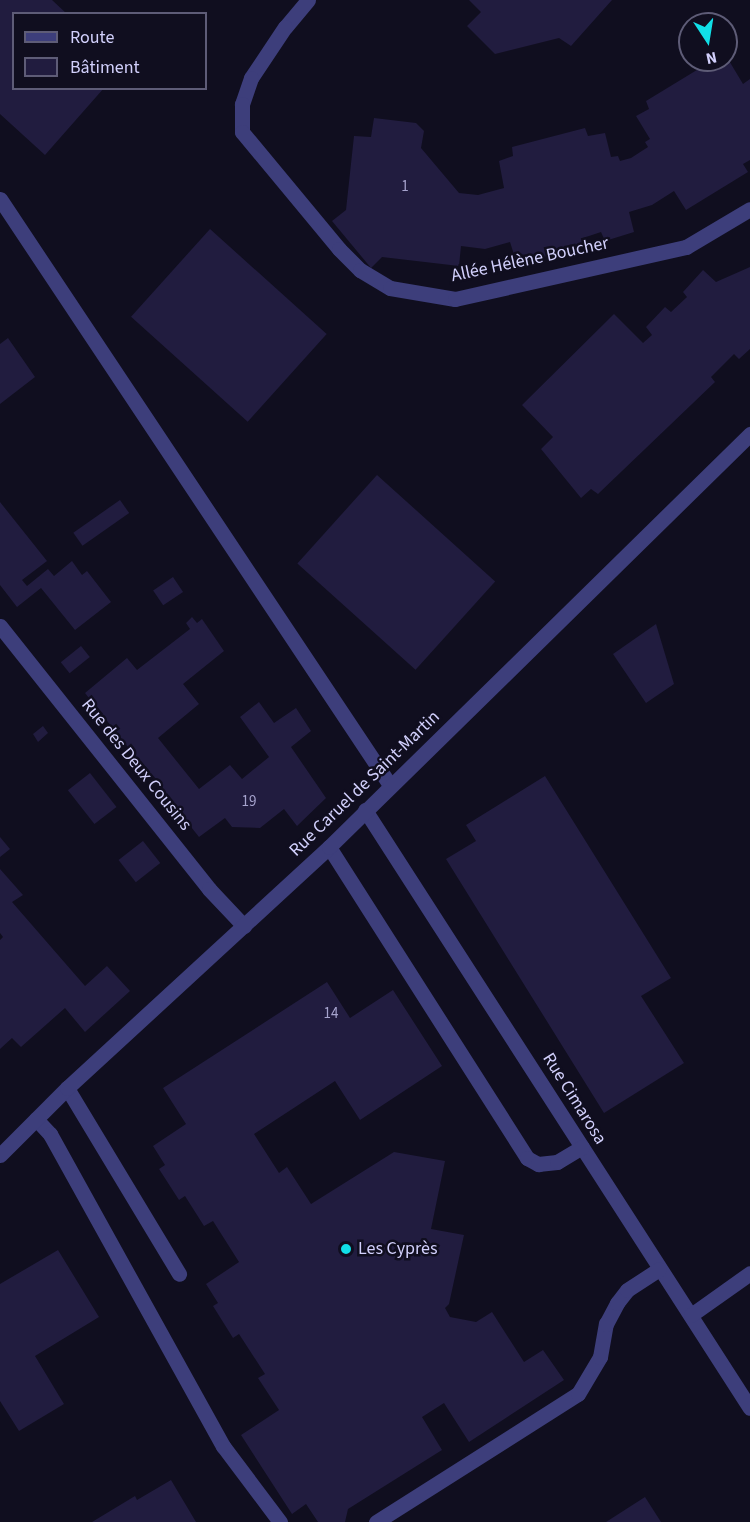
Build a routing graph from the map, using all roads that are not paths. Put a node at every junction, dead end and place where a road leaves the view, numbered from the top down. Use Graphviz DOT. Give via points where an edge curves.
graph roads {
  1 [pos="308,0"];
  2 [pos="0,199"];
  3 [pos="750,209"];
  4 [pos="750,434"];
  5 [pos="0,626"];
  6 [pos="390,785"];
  7 [pos="365,810"];
  8 [pos="329,847"];
  9 [pos="244,926"];
  10 [pos="67,1088"];
  11 [pos="36,1119"];
  12 [pos="582,1147"];
  13 [pos="0,1155"];
  14 [pos="659,1269"];
  15 [pos="750,1273"];
  16 [pos="179,1274"];
  17 [pos="691,1315"];
  18 [pos="750,1408"];
  19 [pos="280,1522"];
  20 [pos="376,1522"];
  1 -- 3 [label="street, Allée Hélène Boucher" via="251,78 242,104 242,132 360,270 390,288 455,299 686,247"];
  2 -- 6 [label="street"];
  4 -- 6 [label="street, Rue Caruel de Saint-Martin"];
  5 -- 9 [label="street, Rue des Deux Cousins" via="209,889"];
  6 -- 7 [label="street, Rue Caruel de Saint-Martin"];
  7 -- 8 [label="street, Rue Caruel de Saint-Martin"];
  7 -- 12 [label="street, Rue Cimarosa"];
  8 -- 9 [label="street, Rue Caruel de Saint-Martin"];
  8 -- 12 [label="street" via="527,1158 538,1164 557,1162"];
  9 -- 10 [label="street, Rue Caruel de Saint-Martin"];
  10 -- 11 [label="street, Rue Caruel de Saint-Martin"];
  10 -- 16 [label="street"];
  11 -- 13 [label="street, Rue Caruel de Saint-Martin"];
  11 -- 19 [label="street" via="50,1134 223,1446"];
  12 -- 14 [label="street, Rue Cimarosa"];
  14 -- 17 [label="street, Rue Cimarosa"];
  14 -- 20 [label="street" via="627,1290 617,1303 606,1324 600,1357 578,1394"];
  15 -- 17 [label="street"];
  17 -- 18 [label="street, Rue Cimarosa"];
}
